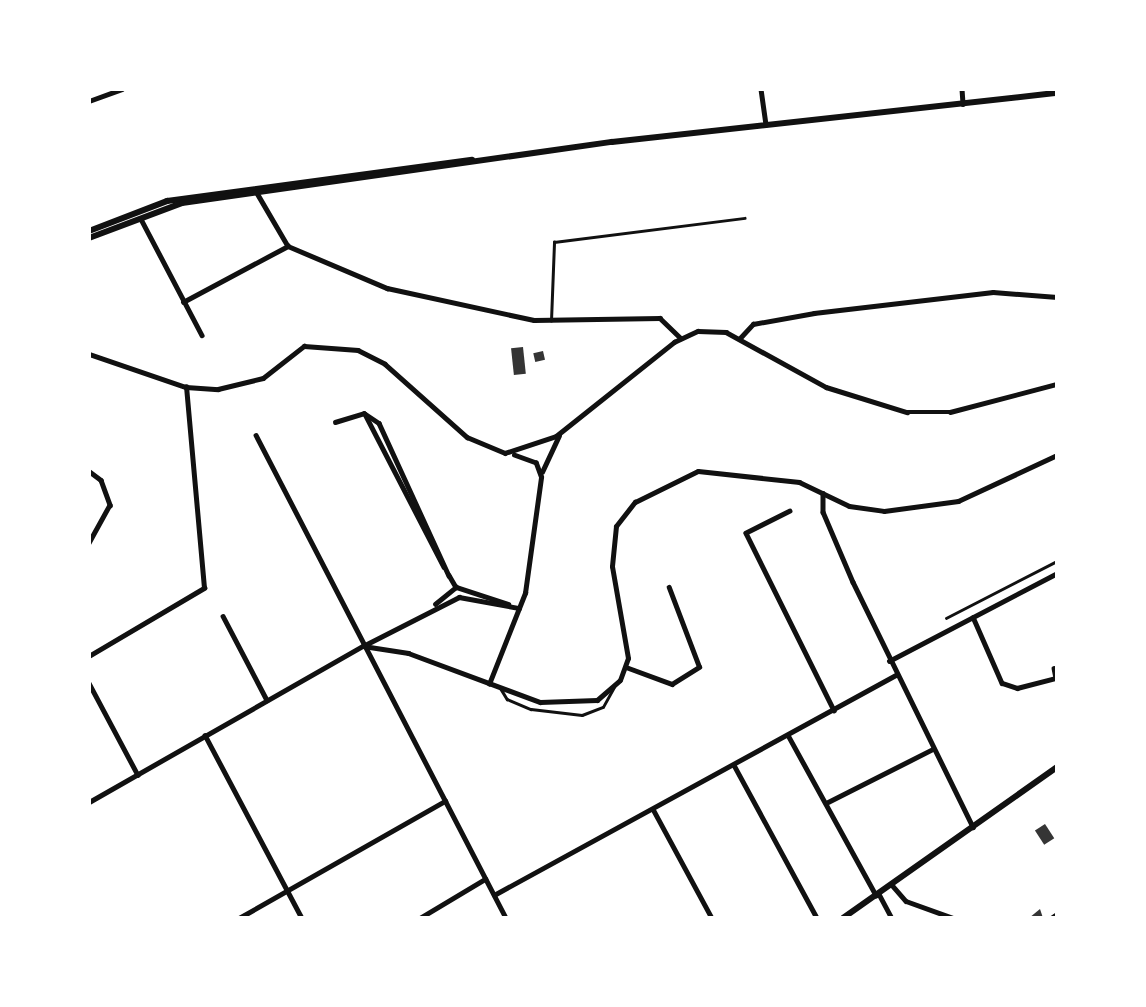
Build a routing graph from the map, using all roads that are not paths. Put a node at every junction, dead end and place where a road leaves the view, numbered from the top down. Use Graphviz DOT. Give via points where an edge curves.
graph roads {
  1 [pos="122,89"];
  2 [pos="761,89"];
  3 [pos="962,89"];
  4 [pos="1057,93"];
  5 [pos="89,101"];
  6 [pos="963,104"];
  7 [pos="766,125"];
  8 [pos="491,160"];
  9 [pos="257,193"];
  10 [pos="139,215"];
  11 [pos="744,218"];
  12 [pos="89,230"];
  13 [pos="89,238"];
  14 [pos="288,246"];
  15 [pos="1057,297"];
  16 [pos="183,302"];
  17 [pos="551,321"];
  18 [pos="201,335"];
  19 [pos="681,337"];
  20 [pos="740,338"];
  21 [pos="89,354"];
  22 [pos="1057,384"];
  23 [pos="186,387"];
  24 [pos="364,413"];
  25 [pos="335,422"];
  26 [pos="567,428"];
  27 [pos="256,435"];
  28 [pos="505,453"];
  29 [pos="1057,455"];
  30 [pos="89,471"];
  31 [pos="541,477"];
  32 [pos="823,494"];
  33 [pos="790,511"];
  34 [pos="89,543"];
  35 [pos="1057,561"];
  36 [pos="1057,572"];
  37 [pos="449,576"];
  38 [pos="456,587"];
  39 [pos="669,588"];
  40 [pos="432,607"];
  41 [pos="519,608"];
  42 [pos="223,616"];
  43 [pos="973,617"];
  44 [pos="946,618"];
  45 [pos="363,646"];
  46 [pos="89,656"];
  47 [pos="889,661"];
  48 [pos="626,667"];
  49 [pos="1054,668"];
  50 [pos="896,675"];
  51 [pos="1057,678"];
  52 [pos="89,683"];
  53 [pos="489,685"];
  54 [pos="614,687"];
  55 [pos="501,689"];
  56 [pos="267,700"];
  57 [pos="834,710"];
  58 [pos="205,735"];
  59 [pos="788,735"];
  60 [pos="933,749"];
  61 [pos="734,765"];
  62 [pos="1057,766"];
  63 [pos="138,775"];
  64 [pos="445,801"];
  65 [pos="89,802"];
  66 [pos="826,803"];
  67 [pos="653,809"];
  68 [pos="973,827"];
  69 [pos="485,879"];
  70 [pos="892,885"];
  71 [pos="288,892"];
  72 [pos="494,895"];
  73 [pos="878,895"];
  74 [pos="1057,914"];
  75 [pos="239,918"];
  76 [pos="302,918"];
  77 [pos="420,918"];
  78 [pos="506,918"];
  79 [pos="712,918"];
  80 [pos="817,918"];
  81 [pos="843,918"];
  82 [pos="892,918"];
  83 [pos="953,918"];
  84 [pos="1051,918"];
  1 -- 5 [label="street"];
  2 -- 7 [label="street"];
  3 -- 6 [label="street"];
  4 -- 6 [label="main road"];
  6 -- 7 [label="main road"];
  7 -- 8 [label="main road"];
  8 -- 9 [label="main road"];
  8 -- 12 [label="main road" via="167,201"];
  9 -- 10 [label="main road"];
  9 -- 14 [label="street"];
  10 -- 13 [label="main road"];
  10 -- 16 [label="street"];
  11 -- 17 [label="lane" via="554,242"];
  14 -- 16 [label="street"];
  14 -- 17 [label="street" via="387,288 495,316"];
  15 -- 20 [label="street" via="993,292 814,313 753,324"];
  16 -- 18 [label="street"];
  17 -- 19 [label="street" via="660,318"];
  19 -- 20 [label="street" via="711,329"];
  19 -- 26 [label="street"];
  20 -- 22 [label="street" via="827,387 907,412 950,412"];
  21 -- 23 [label="street"];
  23 -- 28 [label="street" via="251,384 304,346 349,348 385,364 467,437"];
  23 -- 46 [label="street" via="204,588"];
  24 -- 25 [label="street"];
  24 -- 37 [label="street"];
  24 -- 37 [label="street" via="395,447"];
  26 -- 28 [label="street" via="530,449"];
  26 -- 31 [label="street" via="550,448"];
  27 -- 45 [label="street"];
  28 -- 31 [label="street" via="536,463"];
  29 -- 32 [label="street" via="1002,486 925,508 860,510"];
  30 -- 34 [label="street" via="101,480 110,505"];
  31 -- 41 [label="street"];
  32 -- 47 [label="street" via="826,520"];
  32 -- 48 [label="street" via="799,482 712,469 635,502 616,526 611,547 628,640"];
  33 -- 57 [label="street" via="746,533"];
  35 -- 44 [label="lane"];
  36 -- 43 [label="street"];
  37 -- 38 [label="street"];
  38 -- 40 [label="street"];
  38 -- 41 [label="street"];
  39 -- 48 [label="street" via="699,667 667,684"];
  40 -- 41 [label="street" via="459,597"];
  40 -- 45 [label="street"];
  41 -- 53 [label="street"];
  42 -- 56 [label="street"];
  43 -- 47 [label="street"];
  43 -- 51 [label="street" via="1002,683 1017,688"];
  45 -- 53 [label="street" via="408,653"];
  45 -- 56 [label="street"];
  45 -- 64 [label="street"];
  47 -- 50 [label="street"];
  48 -- 54 [label="street"];
  49 -- 51 [label="street"];
  50 -- 57 [label="street"];
  50 -- 60 [label="street"];
  52 -- 63 [label="street"];
  53 -- 55 [label="street"];
  54 -- 55 [label="street" via="590,702 567,705"];
  54 -- 55 [label="lane" via="603,707 582,715 531,709 507,699"];
  56 -- 58 [label="street"];
  57 -- 59 [label="street"];
  58 -- 63 [label="street"];
  58 -- 71 [label="street"];
  59 -- 61 [label="street"];
  59 -- 66 [label="street"];
  60 -- 66 [label="street"];
  60 -- 68 [label="street"];
  61 -- 67 [label="street"];
  61 -- 80 [label="street"];
  62 -- 68 [label="main road"];
  63 -- 65 [label="street"];
  64 -- 69 [label="street"];
  64 -- 71 [label="street"];
  66 -- 73 [label="street"];
  67 -- 72 [label="street"];
  67 -- 79 [label="street"];
  68 -- 70 [label="main road"];
  69 -- 72 [label="street"];
  69 -- 77 [label="street"];
  70 -- 73 [label="main road"];
  70 -- 83 [label="street" via="906,901"];
  71 -- 75 [label="street"];
  71 -- 76 [label="street"];
  72 -- 78 [label="street"];
  73 -- 81 [label="main road"];
  73 -- 82 [label="street"];
  74 -- 84 [label="street"];
}
